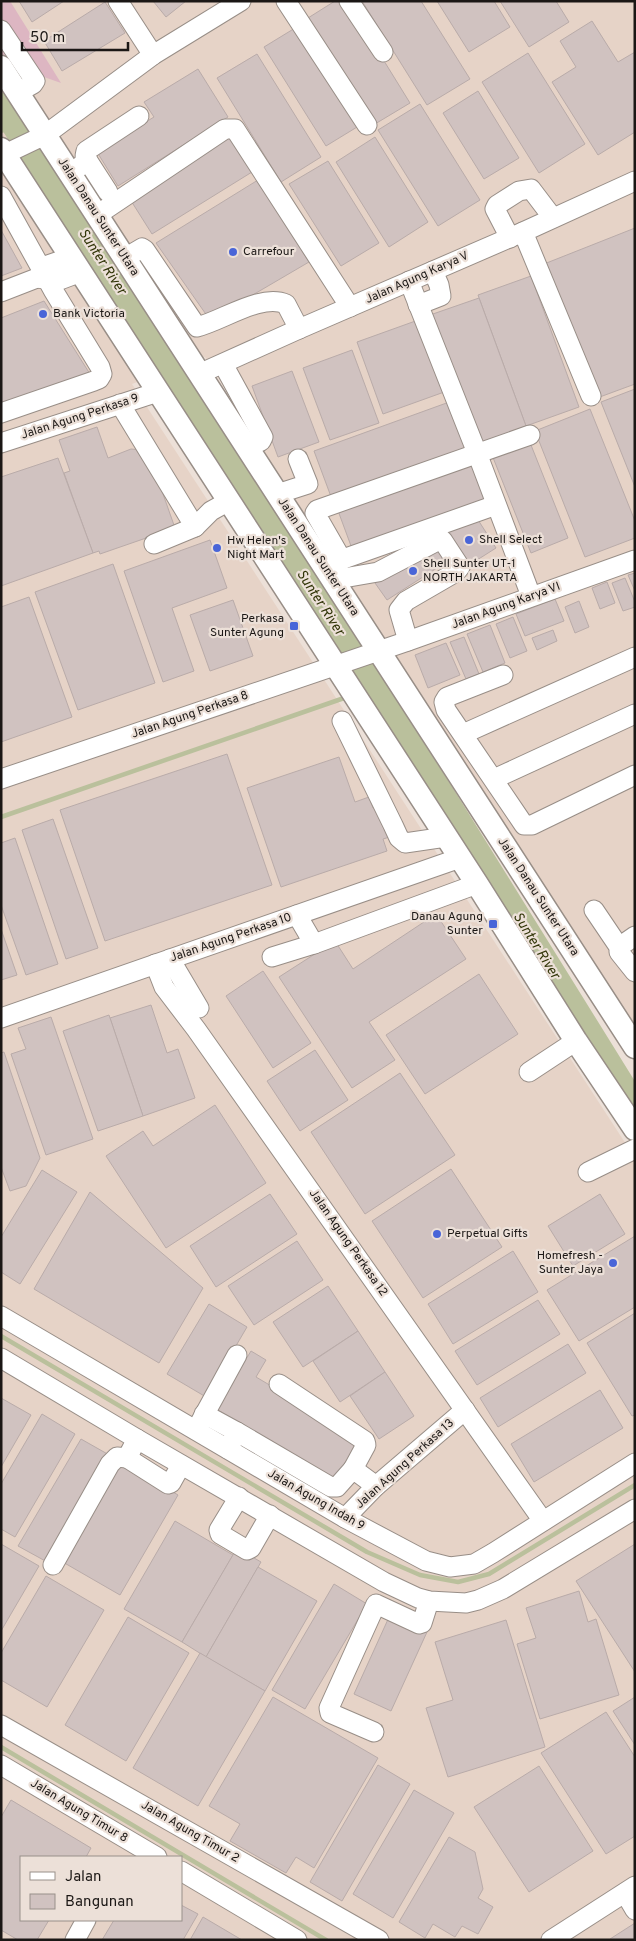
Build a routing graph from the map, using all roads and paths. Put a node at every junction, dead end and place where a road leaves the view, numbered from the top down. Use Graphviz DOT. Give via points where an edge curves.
graph roads {
  1 [pos="118,1"];
  2 [pos="241,1"];
  3 [pos="349,1"];
  4 [pos="294,4"];
  5 [pos="1,30"];
  6 [pos="383,52"];
  7 [pos="153,55"];
  8 [pos="1,68"];
  9 [pos="18,92"];
  10 [pos="139,116"];
  11 [pos="367,125"];
  12 [pos="41,137"];
  13 [pos="5,153"];
  14 [pos="88,161"];
  15 [pos="70,174"];
  16 [pos="635,181"];
  17 [pos="108,192"];
  18 [pos="1,196"];
  19 [pos="97,215"];
  20 [pos="553,218"];
  21 [pos="516,235"];
  22 [pos="125,258"];
  23 [pos="76,264"];
  24 [pos="432,271"];
  25 [pos="43,276"];
  26 [pos="408,281"];
  27 [pos="1,292"];
  28 [pos="418,306"];
  29 [pos="350,307"];
  30 [pos="299,329"];
  31 [pos="223,364"];
  32 [pos="199,374"];
  33 [pos="158,392"];
  34 [pos="591,396"];
  35 [pos="120,404"];
  36 [pos="1,413"];
  37 [pos="530,435"];
  38 [pos="1,443"];
  39 [pos="247,448"];
  40 [pos="478,453"];
  41 [pos="298,459"];
  42 [pos="277,494"];
  43 [pos="229,501"];
  44 [pos="496,505"];
  45 [pos="196,527"];
  46 [pos="154,544"];
  47 [pos="635,560"];
  48 [pos="333,569"];
  49 [pos="531,596"];
  50 [pos="408,641"];
  51 [pos="374,652"];
  52 [pos="635,656"];
  53 [pos="339,667"];
  54 [pos="503,675"];
  55 [pos="635,714"];
  56 [pos="342,721"];
  57 [pos="463,734"];
  58 [pos="635,775"];
  59 [pos="1,779"];
  60 [pos="494,780"];
  61 [pos="446,837"];
  62 [pos="460,858"];
  63 [pos="477,884"];
  64 [pos="594,910"];
  65 [pos="297,914"];
  66 [pos="635,936"];
  67 [pos="314,944"];
  68 [pos="619,947"];
  69 [pos="272,957"];
  70 [pos="162,962"];
  71 [pos="635,972"];
  72 [pos="199,1008"];
  73 [pos="1,1018"];
  74 [pos="576,1041"];
  75 [pos="635,1047"];
  76 [pos="529,1072"];
  77 [pos="635,1129"];
  78 [pos="635,1149"];
  79 [pos="588,1172"];
  80 [pos="1,1316"];
  81 [pos="236,1355"];
  82 [pos="1,1358"];
  83 [pos="279,1384"];
  84 [pos="465,1410"];
  85 [pos="200,1422"];
  86 [pos="237,1432"];
  87 [pos="137,1440"];
  88 [pos="228,1449"];
  89 [pos="127,1458"];
  90 [pos="635,1463"];
  91 [pos="181,1465"];
  92 [pos="353,1468"];
  93 [pos="376,1486"];
  94 [pos="239,1497"];
  95 [pos="635,1509"];
  96 [pos="270,1515"];
  97 [pos="345,1518"];
  98 [pos="542,1522"];
  99 [pos="53,1565"];
  100 [pos="384,1582"];
  101 [pos="429,1601"];
  102 [pos="376,1604"];
  103 [pos="1,1725"];
  104 [pos="374,1732"];
  105 [pos="1,1765"];
  106 [pos="128,1850"];
  107 [pos="153,1856"];
  108 [pos="182,1873"];
  109 [pos="630,1890"];
  110 [pos="635,1910"];
  111 [pos="85,1921"];
  112 [pos="559,1938"];
  113 [pos="74,1940"];
  114 [pos="297,1940"];
  115 [pos="379,1940"];
  1 -- 7 [label="street"];
  2 -- 7 [label="street"];
  3 -- 6 [label="street"];
  4 -- 11 [label="street"];
  5 -- 9 [label="street" via="35,81"];
  7 -- 12 [label="street"];
  8 -- 9 [label="main road, Jalan Danau Sunter Utara"];
  9 -- 12 [label="main road, Jalan Danau Sunter Utara"];
  10 -- 14 [label="street" via="86,151"];
  12 -- 13 [label="street"];
  12 -- 15 [label="main road, Jalan Danau Sunter Utara"];
  13 -- 23 [label="main road"];
  14 -- 15 [label="street"];
  14 -- 17 [label="street"];
  15 -- 19 [label="main road, Jalan Danau Sunter Utara"];
  16 -- 20 [label="street, Jalan Agung Karya V"];
  18 -- 25 [label="street"];
  19 -- 22 [label="main road, Jalan Danau Sunter Utara"];
  19 -- 29 [label="street" via="224,129 235,129"];
  20 -- 21 [label="street, Jalan Agung Karya V"];
  20 -- 21 [label="street" via="531,189 519,191 496,209"];
  21 -- 24 [label="street, Jalan Agung Karya V"];
  21 -- 34 [label="street"];
  22 -- 30 [label="street" via="142,248 146,250 197,327 252,306 277,301 286,304"];
  22 -- 32 [label="main road, Jalan Danau Sunter Utara"];
  23 -- 25 [label="street" via="57,281"];
  23 -- 33 [label="main road"];
  24 -- 26 [label="street, Jalan Agung Karya V"];
  24 -- 28 [label="street" via="441,296"];
  25 -- 27 [label="street"];
  25 -- 36 [label="street" via="102,374 99,379"];
  26 -- 28 [label="street"];
  26 -- 29 [label="street, Jalan Agung Karya V"];
  28 -- 40 [label="street"];
  29 -- 30 [label="street, Jalan Agung Karya V"];
  30 -- 31 [label="street, Jalan Agung Karya V"];
  31 -- 32 [label="street, Jalan Agung Karya V"];
  31 -- 39 [label="street" via="263,437"];
  32 -- 39 [label="main road, Jalan Danau Sunter Utara"];
  33 -- 35 [label="street, Jalan Agung Perkasa 9"];
  33 -- 43 [label="main road"];
  35 -- 38 [label="street, Jalan Agung Perkasa 9"];
  35 -- 45 [label="street"];
  37 -- 40 [label="street"];
  39 -- 42 [label="main road, Jalan Danau Sunter Utara"];
  40 -- 44 [label="street"];
  40 -- 48 [label="street" via="317,510 315,513"];
  41 -- 42 [label="street" via="308,484"];
  42 -- 48 [label="main road, Jalan Danau Sunter Utara"];
  43 -- 45 [label="street" via="211,511"];
  43 -- 53 [label="main road"];
  44 -- 48 [label="street"];
  44 -- 49 [label="street"];
  45 -- 46 [label="street"];
  47 -- 49 [label="street, Jalan Agung Karya VI"];
  48 -- 50 [label="street" via="378,572 443,540 460,567 406,601 399,610"];
  48 -- 51 [label="main road, Jalan Danau Sunter Utara"];
  49 -- 50 [label="street, Jalan Agung Karya VI"];
  50 -- 51 [label="street, Jalan Agung Karya VI"];
  51 -- 53 [label="street, Jalan Agung Perkasa 8"];
  51 -- 75 [label="main road, Jalan Danau Sunter Utara"];
  52 -- 57 [label="street"];
  53 -- 59 [label="street, Jalan Agung Perkasa 8"];
  53 -- 61 [label="main road"];
  54 -- 57 [label="street" via="447,697 444,702 446,710"];
  55 -- 60 [label="street"];
  56 -- 61 [label="street" via="399,838 405,843"];
  57 -- 60 [label="street"];
  58 -- 60 [label="street" via="528,825 524,825"];
  61 -- 62 [label="main road"];
  62 -- 63 [label="main road"];
  62 -- 65 [label="street, Jalan Agung Perkasa 10"];
  63 -- 67 [label="street"];
  63 -- 74 [label="main road"];
  64 -- 68 [label="street"];
  65 -- 67 [label="street"];
  65 -- 70 [label="street, Jalan Agung Perkasa 10"];
  66 -- 68 [label="street"];
  67 -- 69 [label="street"];
  68 -- 71 [label="street" via="619,952"];
  70 -- 72 [label="street"];
  70 -- 73 [label="street, Jalan Agung Perkasa 10"];
  70 -- 84 [label="street, Jalan Agung Perkasa 12" via="164,987"];
  74 -- 76 [label="street"];
  74 -- 77 [label="main road"];
  78 -- 79 [label="street"];
  80 -- 85 [label="street, Jalan Agung Indah 9"];
  81 -- 85 [label="street"];
  82 -- 87 [label="street"];
  83 -- 92 [label="street" via="365,1441 366,1445"];
  84 -- 93 [label="street, Jalan Agung Perkasa 13"];
  84 -- 98 [label="street, Jalan Agung Perkasa 12"];
  85 -- 86 [label="street"];
  85 -- 88 [label="street, Jalan Agung Indah 9"];
  86 -- 88 [label="street"];
  86 -- 92 [label="street" via="331,1487 337,1487"];
  87 -- 89 [label="street"];
  87 -- 91 [label="street"];
  88 -- 97 [label="street, Jalan Agung Indah 9"];
  89 -- 91 [label="street" via="168,1484"];
  89 -- 99 [label="street" via="117,1457 110,1464"];
  90 -- 98 [label="street, Jalan Agung Indah 9"];
  91 -- 94 [label="street"];
  92 -- 93 [label="street"];
  93 -- 97 [label="street, Jalan Agung Perkasa 13"];
  94 -- 96 [label="street"];
  94 -- 96 [label="street" via="219,1530 220,1534 247,1550"];
  95 -- 101 [label="street" via="503,1589 466,1603"];
  96 -- 100 [label="street"];
  97 -- 98 [label="street, Jalan Agung Indah 9" via="426,1562 450,1567 474,1564"];
  100 -- 101 [label="street"];
  100 -- 102 [label="street"];
  101 -- 102 [label="street" via="419,1624"];
  102 -- 104 [label="street" via="329,1708 330,1713"];
  103 -- 115 [label="street, Jalan Agung Timur 2"];
  105 -- 106 [label="street, Jalan Agung Timur 8"];
  106 -- 107 [label="street, Jalan Agung Timur 8"];
  108 -- 114 [label="street"];
  109 -- 110 [label="street"];
  109 -- 112 [label="street"];
  111 -- 113 [label="street"];
}
